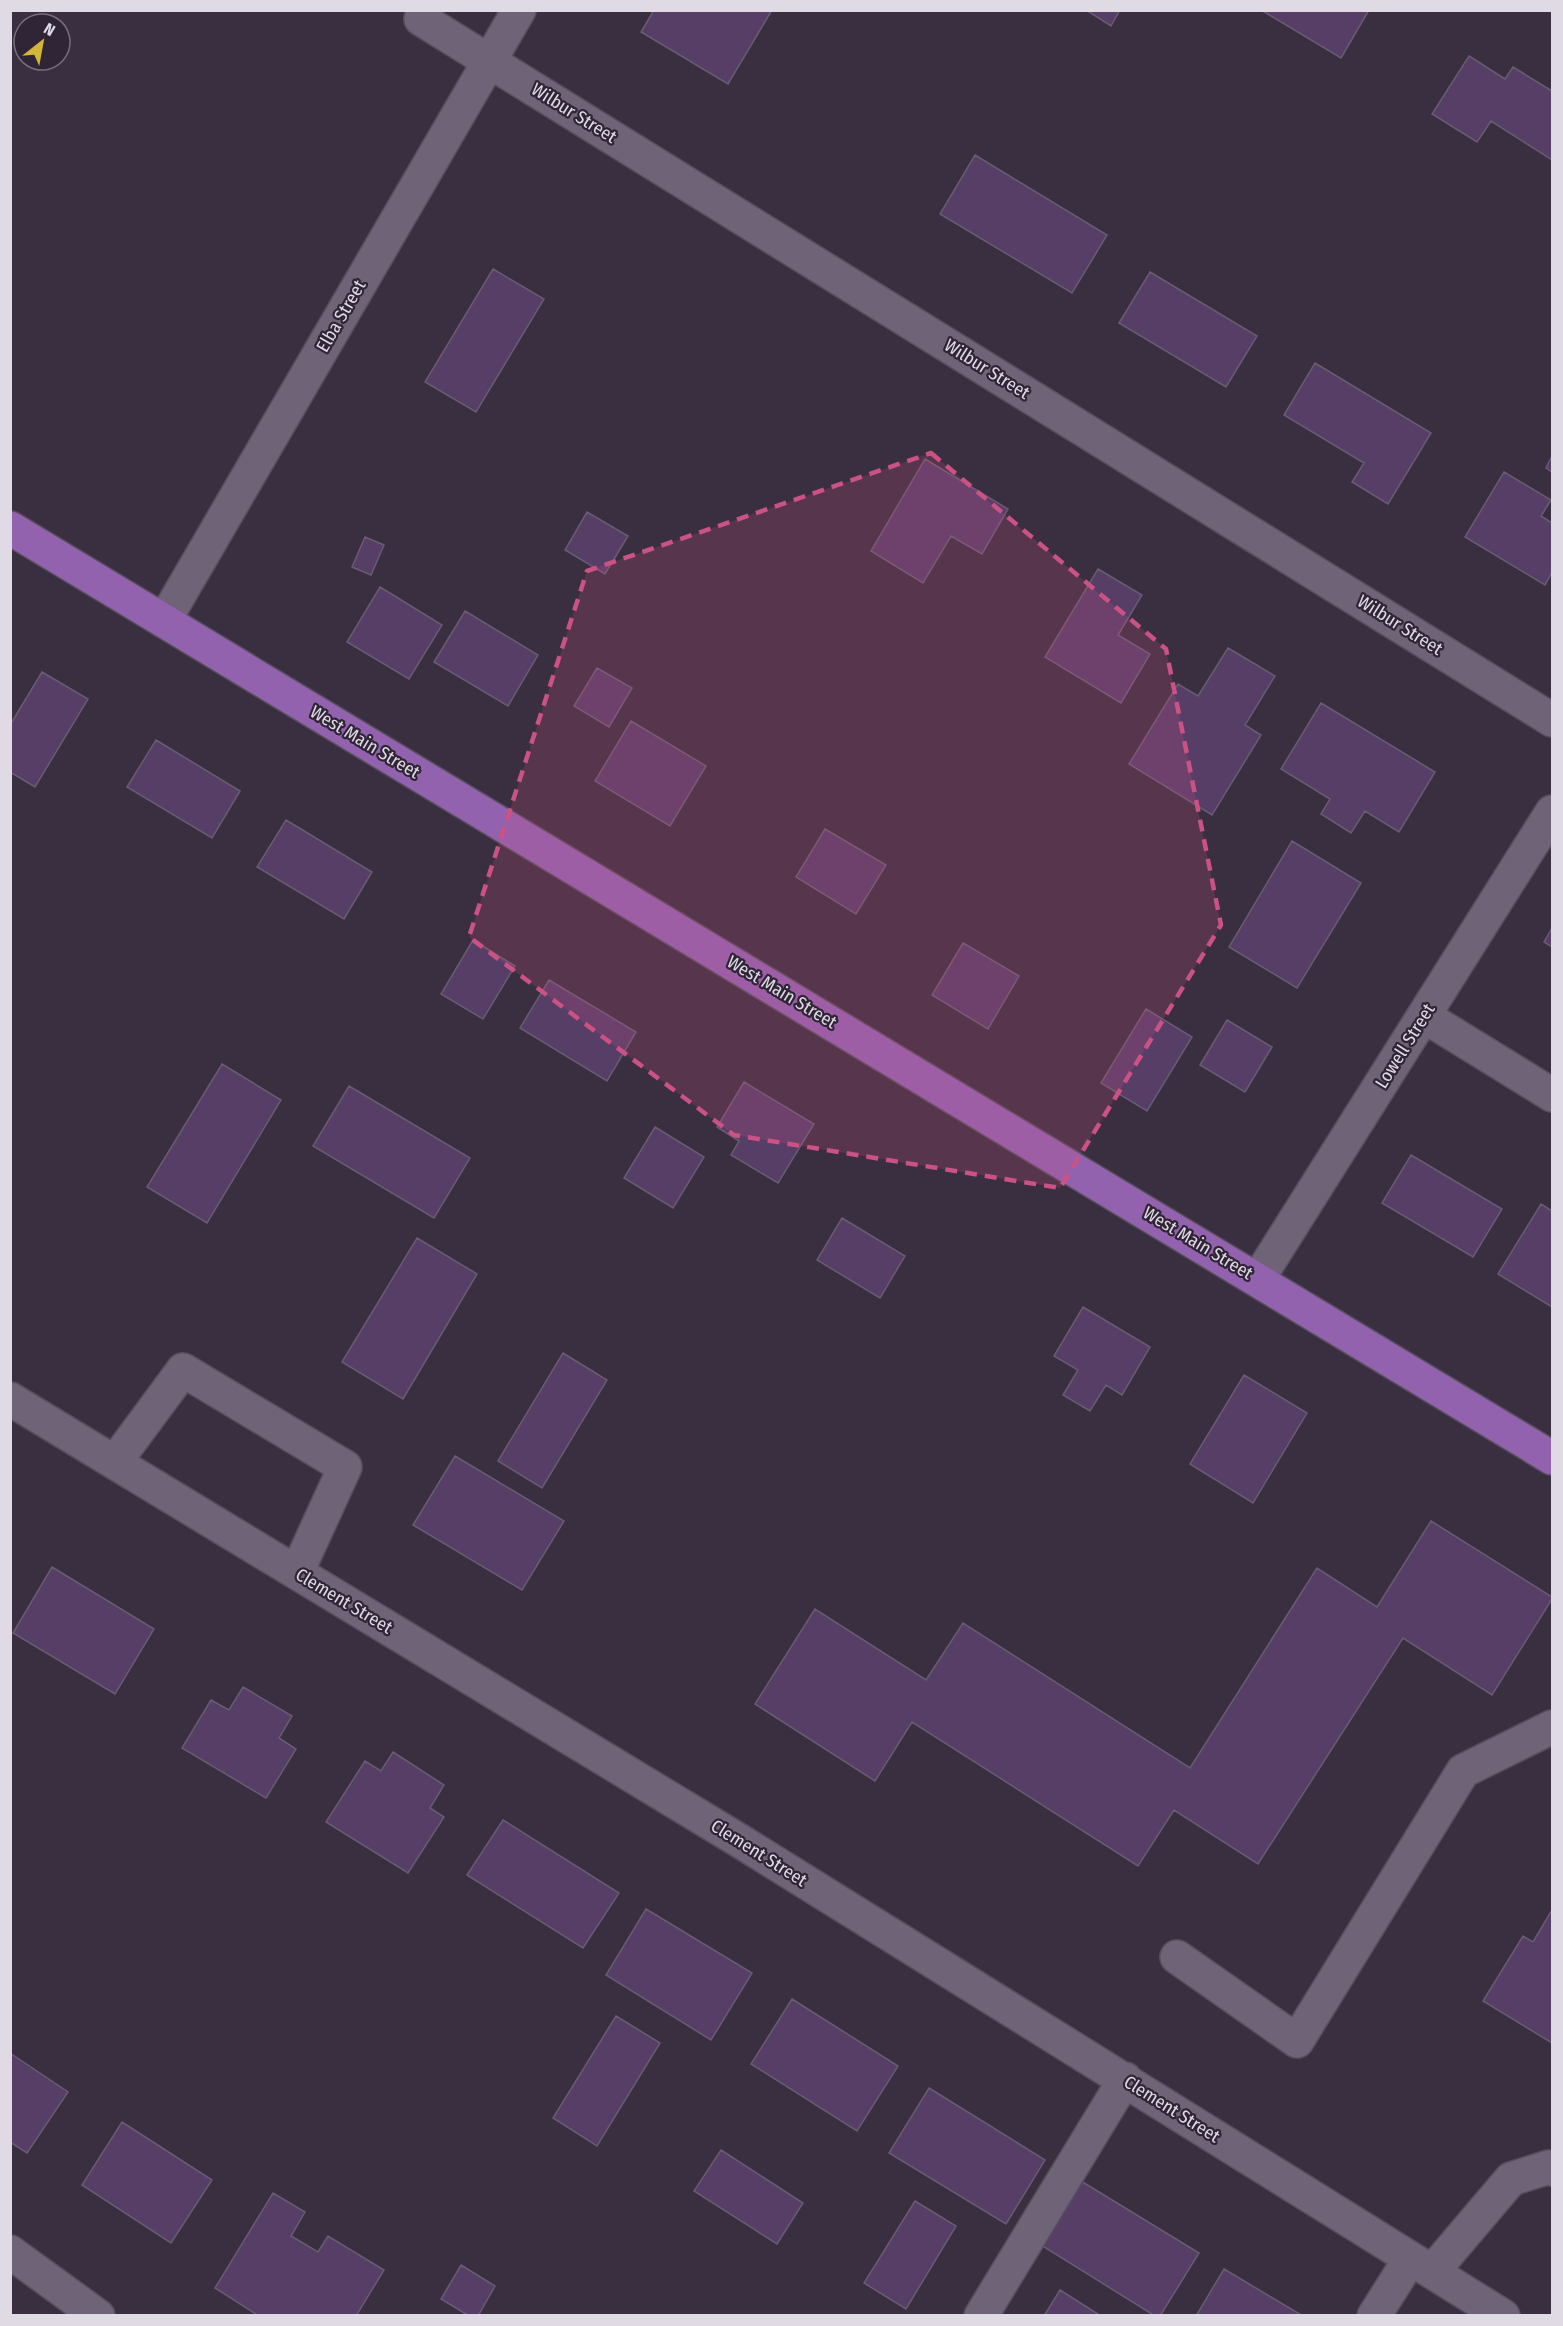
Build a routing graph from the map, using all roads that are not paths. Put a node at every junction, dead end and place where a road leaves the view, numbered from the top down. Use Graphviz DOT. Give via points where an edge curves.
graph roads {
  1 [pos="519,10"];
  2 [pos="421,19"];
  3 [pos="490,60"];
  4 [pos="14,537"];
  5 [pos="164,621"];
  6 [pos="1552,720"];
  7 [pos="1552,812"];
  8 [pos="1424,1016"];
  9 [pos="1552,1095"];
  10 [pos="1258,1279"];
  11 [pos="10,1399"];
  12 [pos="1552,1458"];
  13 [pos="115,1462"];
  14 [pos="297,1572"];
  15 [pos="1552,1727"];
  16 [pos="1177,1957"];
  17 [pos="1125,2079"];
  18 [pos="1552,2169"];
  19 [pos="10,2252"];
  20 [pos="1421,2266"];
  21 [pos="98,2316"];
  22 [pos="981,2316"];
  23 [pos="1374,2316"];
  24 [pos="1503,2316"];
  1 -- 3 [label="street, Elba Street"];
  2 -- 3 [label="street, Wilbur Street"];
  3 -- 5 [label="street, Elba Street"];
  3 -- 6 [label="street, Wilbur Street"];
  4 -- 5 [label="main road, West Main Street"];
  5 -- 10 [label="main road, West Main Street"];
  7 -- 8 [label="street, Lowell Street"];
  8 -- 9 [label="street"];
  8 -- 10 [label="street, Lowell Street"];
  10 -- 12 [label="main road, West Main Street"];
  11 -- 13 [label="street, Clement Street"];
  13 -- 14 [label="street, Clement Street"];
  13 -- 14 [label="street" via="183,1370 345,1467"];
  14 -- 17 [label="street, Clement Street"];
  15 -- 16 [label="street" via="1463,1771 1297,2041"];
  17 -- 20 [label="street, Clement Street"];
  17 -- 22 [label="street"];
  18 -- 20 [label="street" via="1511,2180"];
  19 -- 21 [label="street"];
  20 -- 23 [label="street"];
  20 -- 24 [label="street, Clement Street"];
}
